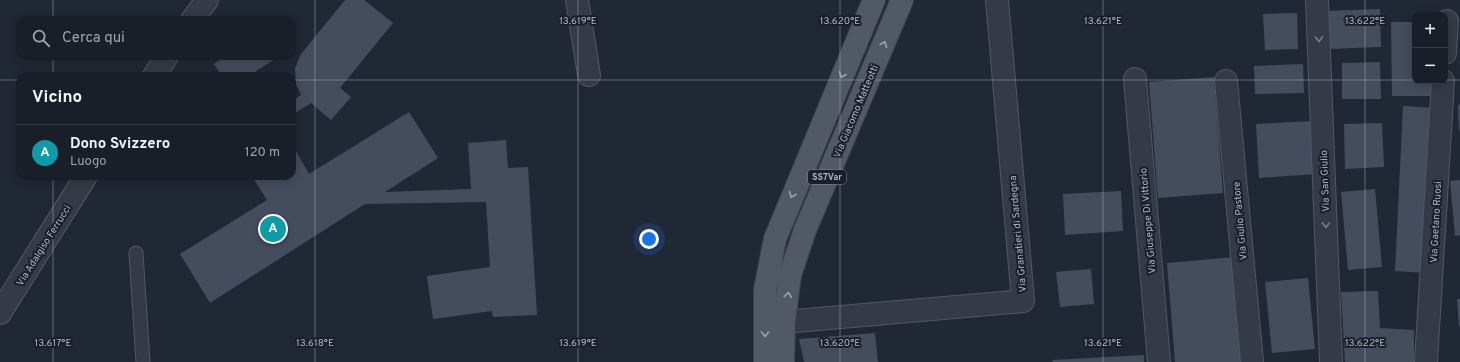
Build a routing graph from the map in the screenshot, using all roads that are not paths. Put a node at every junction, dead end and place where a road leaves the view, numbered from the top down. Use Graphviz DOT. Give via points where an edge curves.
graph roads {
  1 [pos="207,0"];
  2 [pos="577,0"];
  3 [pos="874,0"];
  4 [pos="902,0"];
  5 [pos="997,0"];
  6 [pos="1317,0"];
  7 [pos="195,16"];
  8 [pos="164,60"];
  9 [pos="157,72"];
  10 [pos="590,75"];
  11 [pos="1135,79"];
  12 [pos="1226,81"];
  13 [pos="1443,84"];
  14 [pos="83,180"];
  15 [pos="136,253"];
  16 [pos="0,313"];
  17 [pos="784,322"];
  18 [pos="143,362"];
  19 [pos="765,362"];
  20 [pos="783,362"];
  21 [pos="1159,362"];
  22 [pos="1252,362"];
  23 [pos="1331,362"];
  24 [pos="1426,362"];
  1 -- 7 [label="street"];
  2 -- 10 [label="street"];
  3 -- 19 [label="main road, SS7Var, one-way" via="774,239 765,290"];
  17 -- 4 [label="main road, Via Giacomo Matteotti / SS7Var, one-way" via="790,275 805,230"];
  5 -- 17 [label="street, Via Granatieri di Sardegna" via="1023,301"];
  6 -- 23 [label="street, Via San Giulio, one-way"];
  8 -- 9 [label="street"];
  11 -- 21 [label="street, Via Giuseppe Di Vittorio"];
  12 -- 22 [label="street, Via Giulio Pastore"];
  13 -- 24 [label="street, Via Gaetano Ruosi"];
  14 -- 16 [label="street, Via Adalgiso Ferrucci"];
  15 -- 18 [label="lane"];
  17 -- 20 [label="main road, Via Giacomo Matteotti / SS7Var"];
}
